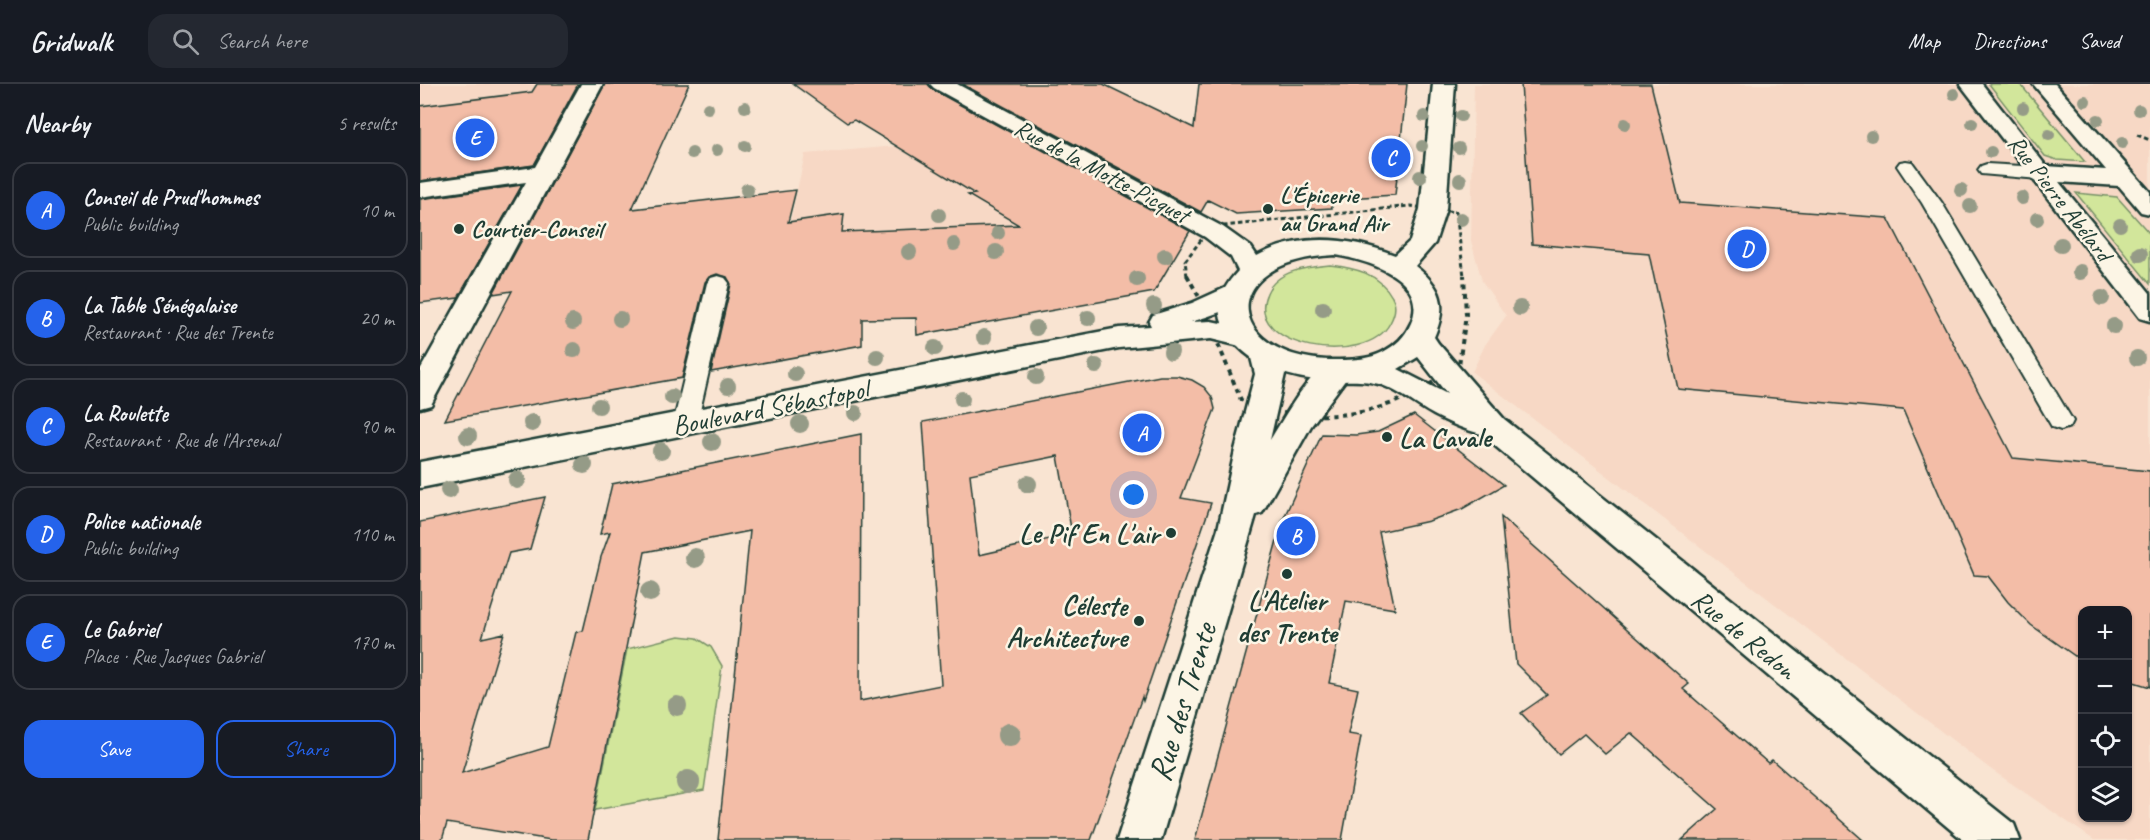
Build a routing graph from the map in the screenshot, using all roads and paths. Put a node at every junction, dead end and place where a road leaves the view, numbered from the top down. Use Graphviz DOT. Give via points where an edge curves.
graph roads {
  1 [pos="592,84"];
  2 [pos="941,84"];
  3 [pos="1443,84"];
  4 [pos="1971,84"];
  5 [pos="2044,84"];
  6 [pos="1906,166"];
  7 [pos="1987,170"];
  8 [pos="542,173"];
  9 [pos="2039,173"];
  10 [pos="2125,179"];
  11 [pos="420,190"];
  12 [pos="2150,207"];
  13 [pos="1433,209"];
  14 [pos="1214,232"];
  15 [pos="1400,266"];
  16 [pos="1244,281"];
  17 [pos="718,284"];
  18 [pos="2150,312"];
  19 [pos="1207,320"];
  20 [pos="1420,338"];
  21 [pos="1255,345"];
  22 [pos="1350,370"];
  23 [pos="1446,375"];
  24 [pos="1416,390"];
  25 [pos="420,397"];
  26 [pos="1263,409"];
  27 [pos="1301,414"];
  28 [pos="2061,421"];
  29 [pos="685,423"];
  30 [pos="1493,427"];
  31 [pos="420,475"];
  32 [pos="1236,529"];
  33 [pos="1139,840"];
  34 [pos="1998,840"];
  1 -- 8 [label="street"];
  2 -- 14 [label="street, Rue de la Motte-Picquet"];
  3 -- 13 [label="street"];
  4 -- 9 [label="street, Rue Pierre Abélard"];
  5 -- 10 [label="street"];
  6 -- 28 [label="lane" via="1938,212"];
  7 -- 9 [label="lane"];
  8 -- 11 [label="street"];
  8 -- 25 [label="street"];
  9 -- 10 [label="street"];
  9 -- 18 [label="street, Rue Pierre Abélard"];
  10 -- 12 [label="street"];
  13 -- 14 [label="path" via="1410,206 1294,217 1224,226"];
  13 -- 15 [label="street" via="1422,243"];
  13 -- 23 [label="path" via="1456,212 1466,291 1459,365"];
  14 -- 16 [label="street, Rue de la Motte-Picquet" via="1242,253"];
  14 -- 19 [label="path" via="1201,240 1185,261 1187,278"];
  15 -- 16 [label="street" via="1359,250 1323,247 1288,252 1269,260"];
  15 -- 20 [label="street" via="1423,289 1429,305 1428,322"];
  16 -- 19 [label="street, Boulevard Sébastopol"];
  16 -- 21 [label="street" via="1232,306 1235,322"];
  17 -- 29 [label="lane"];
  19 -- 21 [label="street, Boulevard Sébastopol"];
  19 -- 26 [label="path" via="1241,400"];
  19 -- 29 [label="street, Boulevard Sébastopol"];
  20 -- 22 [label="street" via="1387,362"];
  20 -- 23 [label="street, Rue de Redon"];
  21 -- 22 [label="street" via="1287,364 1311,370"];
  21 -- 26 [label="street, Rue des Trente" via="1270,374"];
  22 -- 24 [label="street, Rue de Redon" via="1396,379"];
  22 -- 27 [label="street, Rue des Trente"];
  23 -- 24 [label="path"];
  23 -- 30 [label="street, Rue de Redon"];
  24 -- 27 [label="path" via="1368,412"];
  24 -- 30 [label="street, Rue de Redon" via="1446,408"];
  26 -- 27 [label="path"];
  26 -- 32 [label="street, Rue des Trente"];
  27 -- 32 [label="street, Rue des Trente"];
  29 -- 31 [label="street, Boulevard Sébastopol"];
  30 -- 34 [label="street, Rue de Redon"];
  32 -- 33 [label="street, Rue des Trente"];
}
